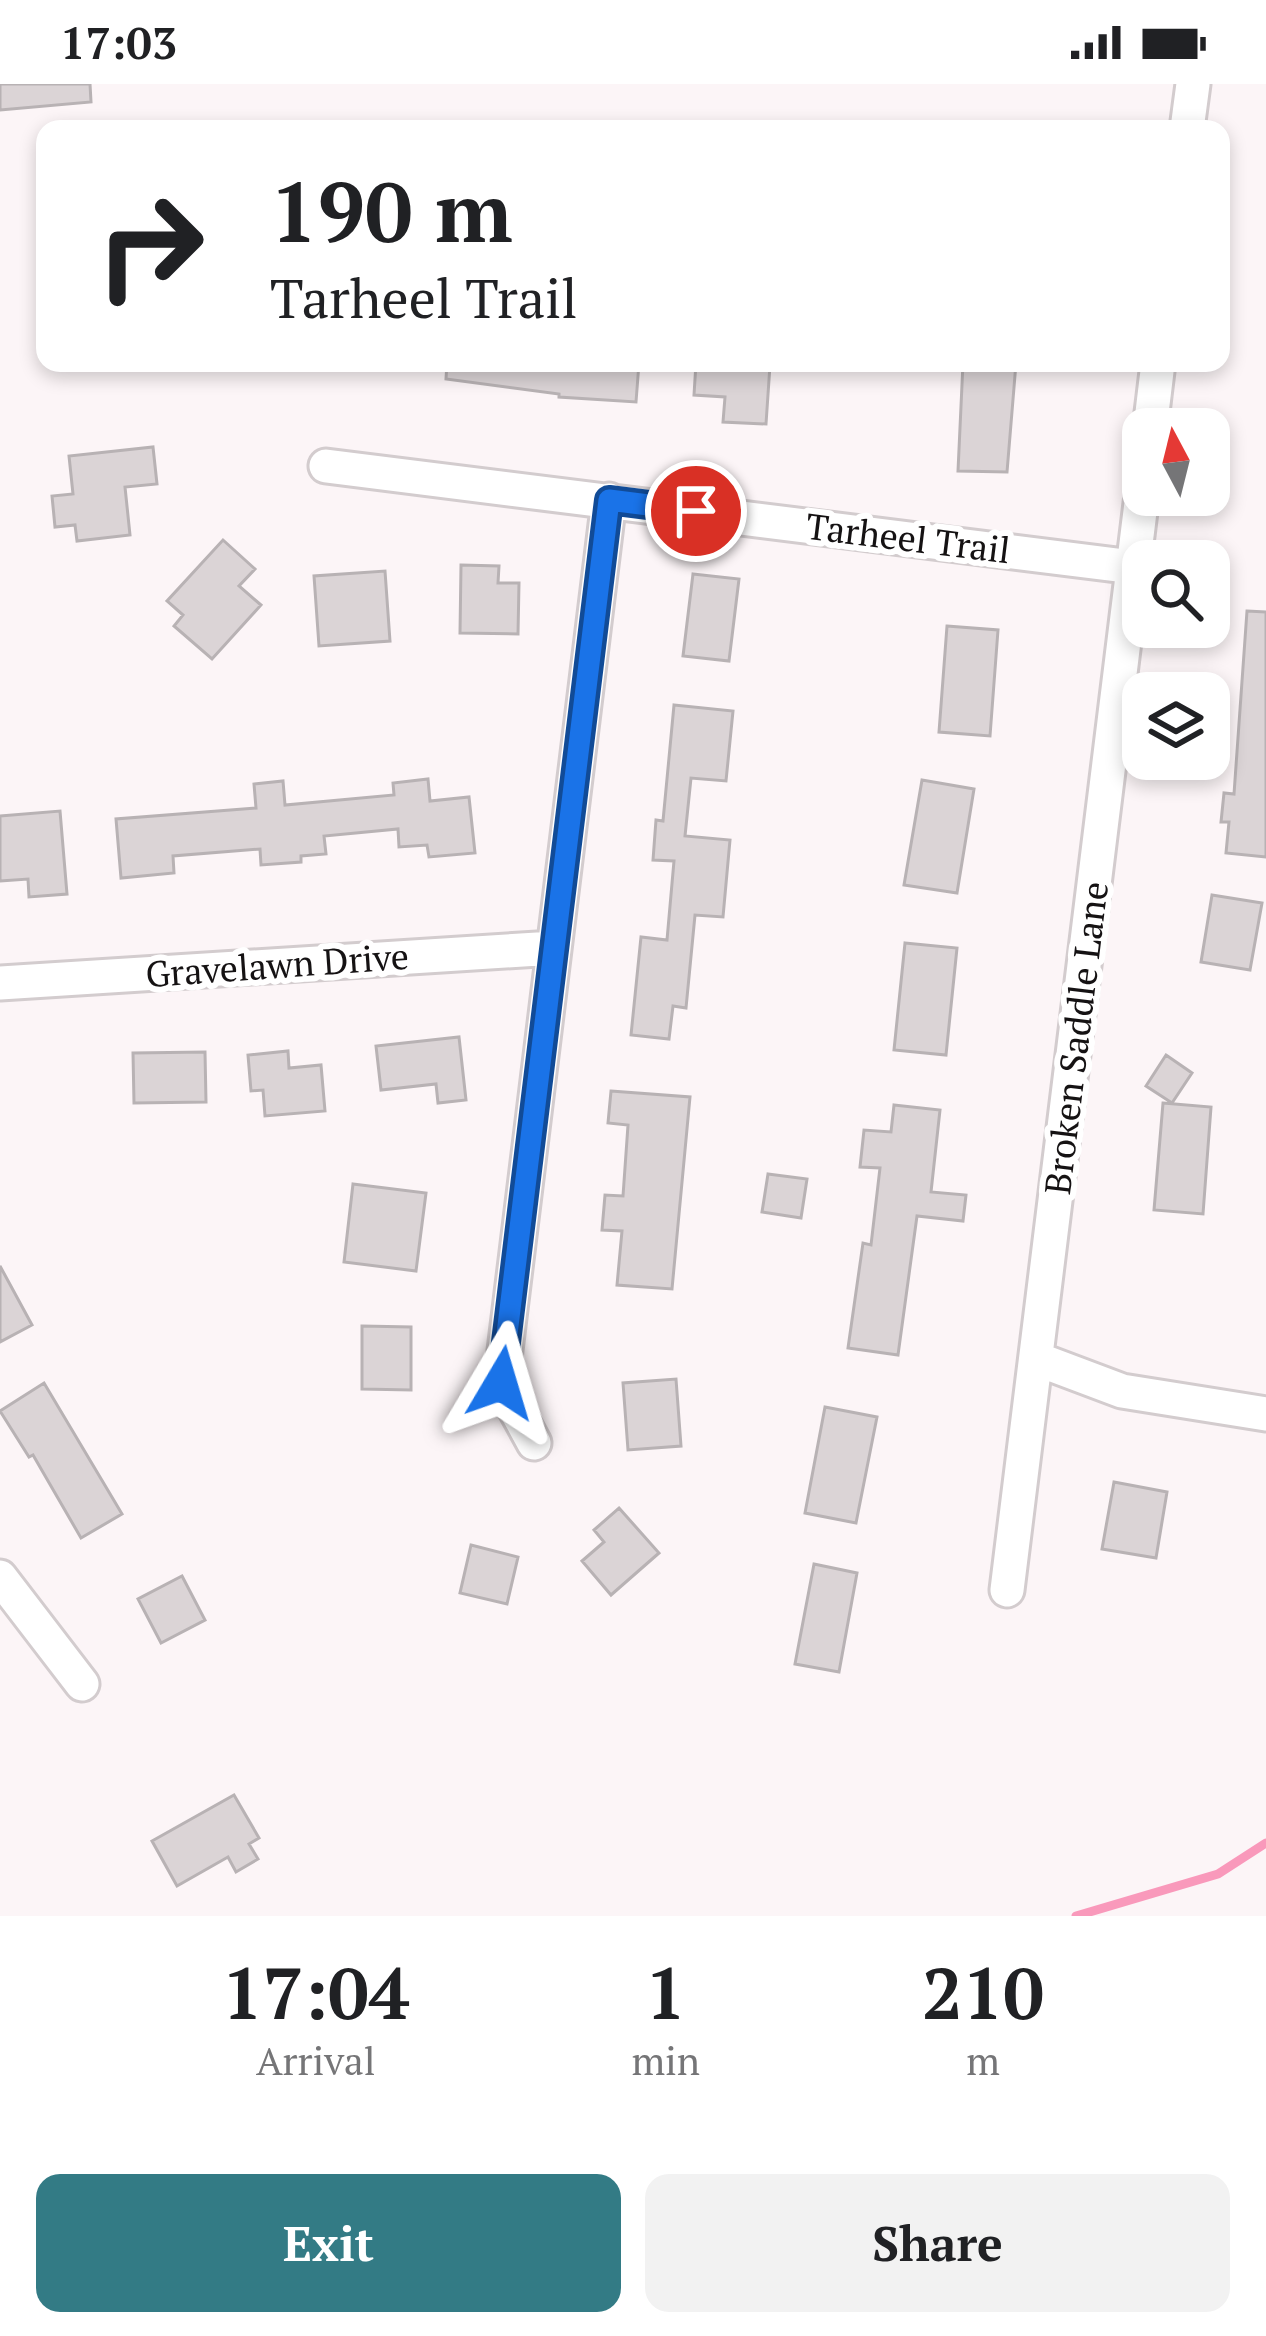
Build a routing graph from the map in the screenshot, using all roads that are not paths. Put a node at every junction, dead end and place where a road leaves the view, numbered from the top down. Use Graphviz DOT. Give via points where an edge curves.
graph roads {
  1 [pos="1193,84"];
  2 [pos="1188,120"];
  3 [pos="1157,372"];
  4 [pos="1153,408"];
  5 [pos="326,466"];
  6 [pos="609,500"];
  7 [pos="1122,566"];
  8 [pos="1123,648"];
  9 [pos="554,947"];
  10 [pos="0,983"];
  11 [pos="1037,1359"];
  12 [pos="1266,1414"];
  13 [pos="534,1443"];
  14 [pos="0,1577"];
  15 [pos="1007,1590"];
  16 [pos="82,1684"];
  1 -- 2 [label="street"];
  3 -- 4 [label="street"];
  5 -- 6 [label="street, Tarheel Trail"];
  6 -- 7 [label="street, Tarheel Trail"];
  6 -- 9 [label="street"];
  8 -- 11 [label="street, Broken Saddle Lane"];
  9 -- 10 [label="street, Gravelawn Drive"];
  9 -- 13 [label="street" via="501,1383"];
  11 -- 12 [label="street" via="1122,1391"];
  11 -- 15 [label="street, Broken Saddle Lane"];
  14 -- 16 [label="street"];
}
